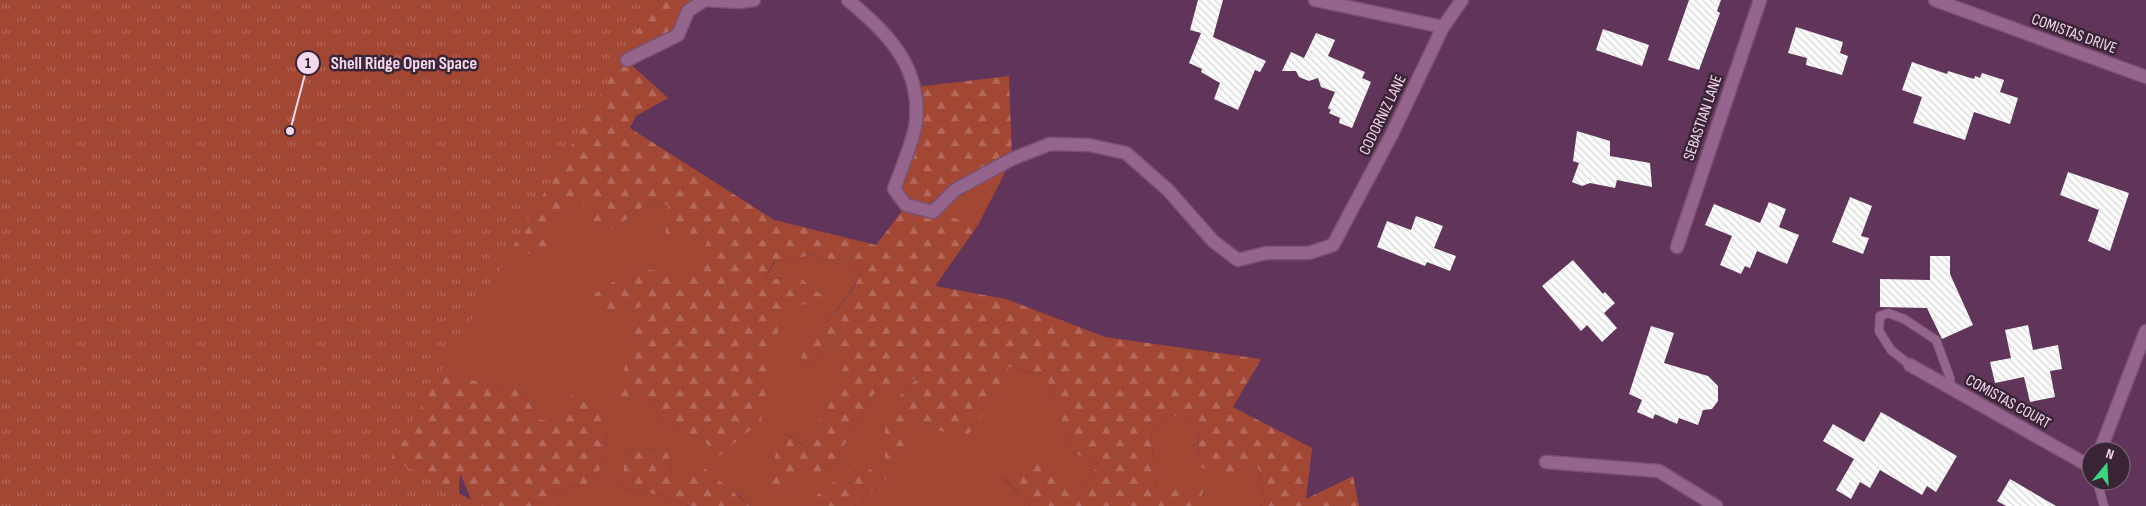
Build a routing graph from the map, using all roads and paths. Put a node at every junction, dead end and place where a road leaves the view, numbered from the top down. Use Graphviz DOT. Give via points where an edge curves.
graph roads {
  1 [pos="754,0"];
  2 [pos="848,0"];
  3 [pos="1315,0"];
  4 [pos="1462,0"];
  5 [pos="1760,0"];
  6 [pos="1935,0"];
  7 [pos="1443,27"];
  8 [pos="627,60"];
  9 [pos="2146,77"];
  10 [pos="1676,247"];
  11 [pos="2146,331"];
  12 [pos="1910,365"];
  13 [pos="1951,388"];
  14 [pos="2104,441"];
  15 [pos="2081,461"];
  16 [pos="1546,462"];
  17 [pos="2100,491"];
  18 [pos="1716,506"];
  19 [pos="2104,506"];
  1 -- 8 [label="street" via="705,0 688,11 678,35"];
  2 -- 7 [label="street, CODORNIZ LANE" via="886,34 902,57 916,87 916,122 894,190 906,205 933,212 954,190 1012,159 1050,144 1089,145 1126,153 1168,190 1213,241 1238,260 1266,253 1310,253 1333,245 1392,134"];
  3 -- 7 [label="street"];
  4 -- 7 [label="street, CODORNIZ LANE"];
  5 -- 10 [label="street, SEBASTIAN LANE"];
  6 -- 9 [label="street, COMISTAS DRIVE"];
  11 -- 14 [label="street"];
  12 -- 13 [label="street, COMISTAS COURT"];
  12 -- 13 [label="lane" via="1891,350 1879,331 1880,316 1888,313 1904,319 1936,340"];
  13 -- 15 [label="street, COMISTAS COURT"];
  16 -- 18 [label="street" via="1658,471"];
  17 -- 19 [label="lane"];
}
